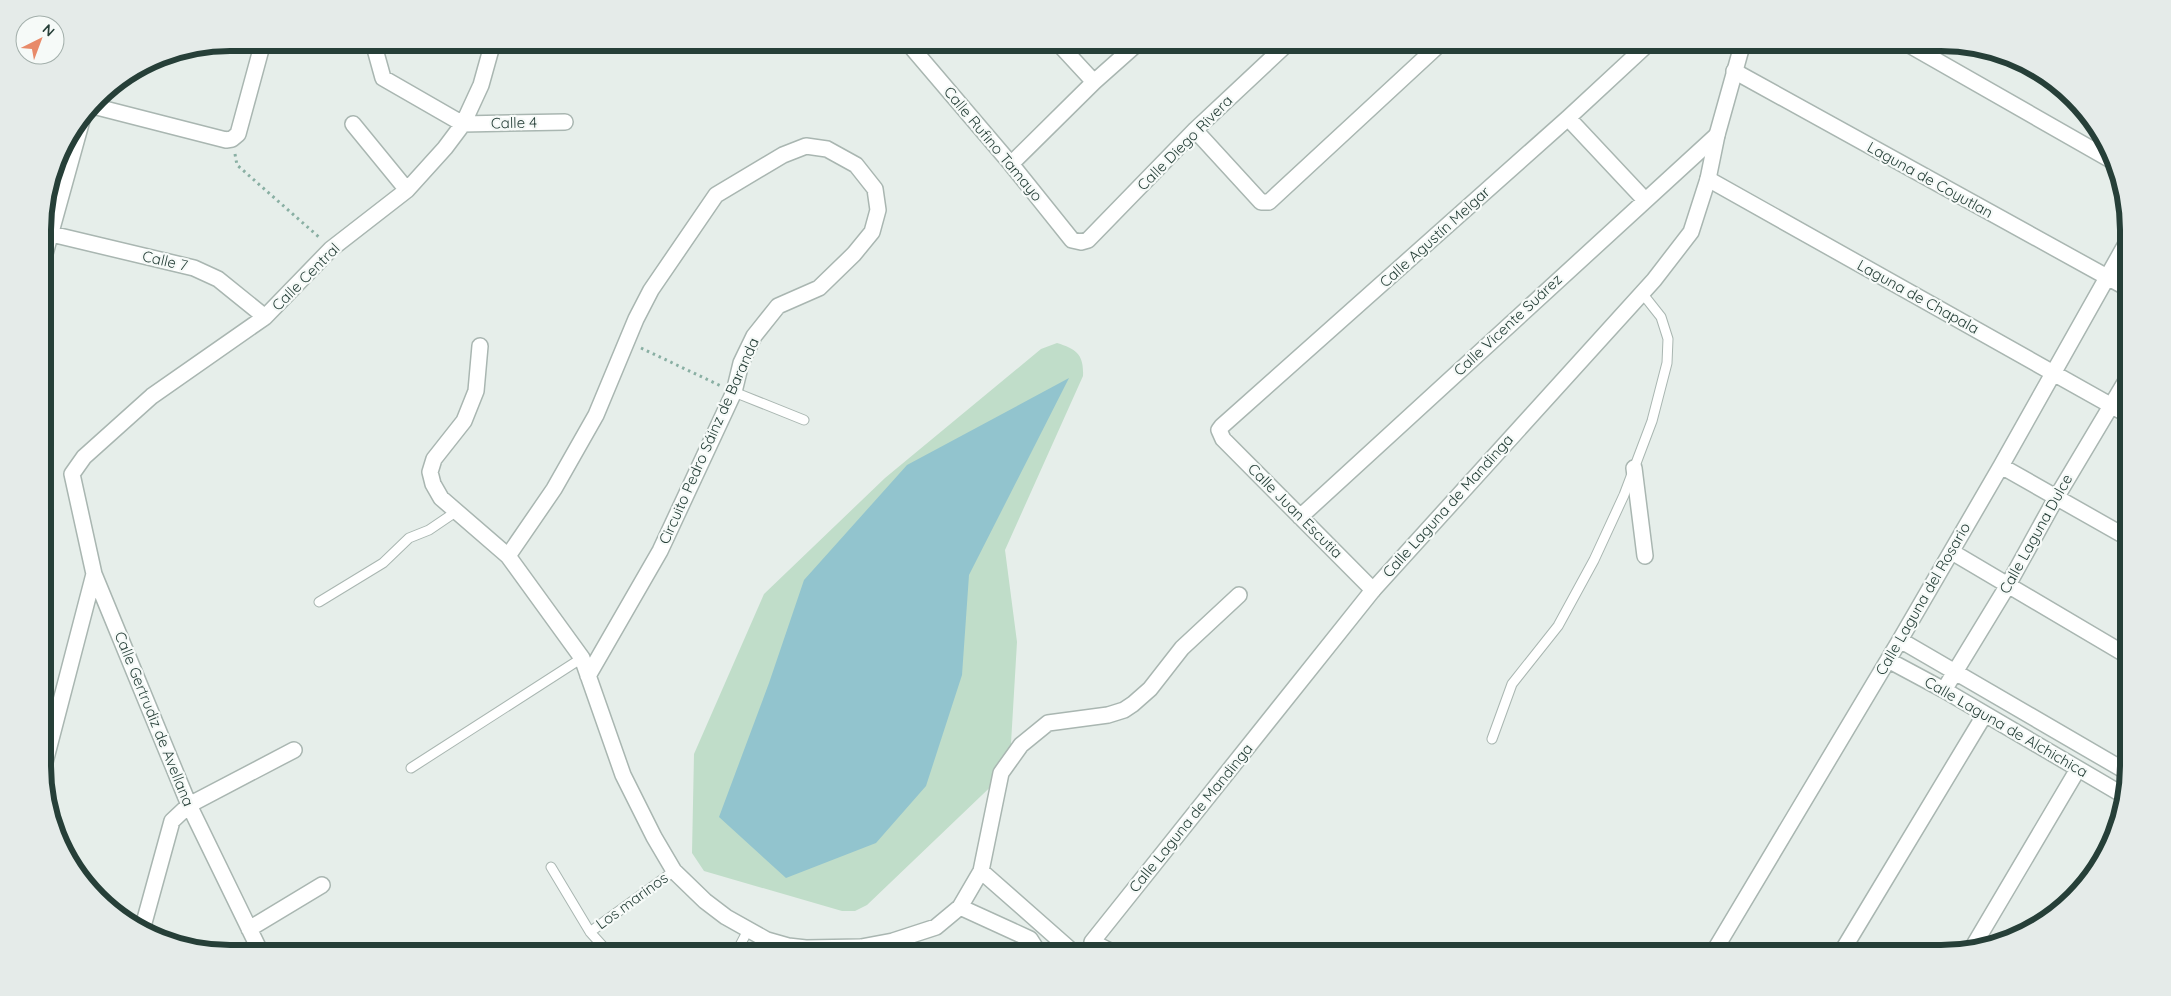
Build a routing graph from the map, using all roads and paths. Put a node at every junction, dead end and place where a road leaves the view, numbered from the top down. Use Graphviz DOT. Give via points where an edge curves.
graph roads {
  1 [pos="259,51"];
  2 [pos="376,51"];
  3 [pos="490,51"];
  4 [pos="915,51"];
  5 [pos="1065,51"];
  6 [pos="1130,51"];
  7 [pos="1279,51"];
  8 [pos="1432,51"];
  9 [pos="1640,51"];
  10 [pos="1740,51"];
  11 [pos="1920,51"];
  12 [pos="1734,71"];
  13 [pos="1094,82"];
  14 [pos="100,108"];
  15 [pos="1568,118"];
  16 [pos="566,122"];
  17 [pos="353,124"];
  18 [pos="462,124"];
  19 [pos="1195,130"];
  20 [pos="1717,135"];
  21 [pos="235,136"];
  22 [pos="76,139"];
  23 [pos="2103,156"];
  24 [pos="1011,164"];
  25 [pos="1708,179"];
  26 [pos="407,190"];
  27 [pos="1644,199"];
  28 [pos="52,216"];
  29 [pos="52,234"];
  30 [pos="1081,242"];
  31 [pos="332,248"];
  32 [pos="2120,254"];
  33 [pos="2107,277"];
  34 [pos="2120,284"];
  35 [pos="1642,293"];
  36 [pos="266,317"];
  37 [pos="626,342"];
  38 [pos="480,346"];
  39 [pos="2052,372"];
  40 [pos="2120,390"];
  41 [pos="734,392"];
  42 [pos="2110,405"];
  43 [pos="2120,411"];
  44 [pos="804,420"];
  45 [pos="1219,430"];
  46 [pos="2001,466"];
  47 [pos="1634,468"];
  48 [pos="72,474"];
  49 [pos="2056,498"];
  50 [pos="457,511"];
  51 [pos="1300,517"];
  52 [pos="2120,534"];
  53 [pos="1952,552"];
  54 [pos="508,556"];
  55 [pos="1645,556"];
  56 [pos="94,574"];
  57 [pos="2008,585"];
  58 [pos="1373,590"];
  59 [pos="1239,594"];
  60 [pos="319,602"];
  61 [pos="1900,640"];
  62 [pos="2120,651"];
  63 [pos="582,658"];
  64 [pos="1888,660"];
  65 [pos="1955,670"];
  66 [pos="588,676"];
  67 [pos="1944,690"];
  68 [pos="1985,714"];
  69 [pos="51,739"];
  70 [pos="1492,739"];
  71 [pos="294,750"];
  72 [pos="410,768"];
  73 [pos="2120,768"];
  74 [pos="2078,769"];
  75 [pos="2118,792"];
  76 [pos="189,804"];
  77 [pos="551,867"];
  78 [pos="674,871"];
  79 [pos="980,871"];
  80 [pos="322,885"];
  81 [pos="960,907"];
  82 [pos="1039,922"];
  83 [pos="144,923"];
  84 [pos="249,929"];
  85 [pos="748,930"];
  86 [pos="590,932"];
  87 [pos="1030,939"];
  88 [pos="1976,941"];
  89 [pos="1092,942"];
  90 [pos="257,945"];
  91 [pos="602,945"];
  92 [pos="740,945"];
  93 [pos="785,945"];
  94 [pos="866,945"];
  95 [pos="1034,945"];
  96 [pos="1065,945"];
  97 [pos="1089,945"];
  98 [pos="1098,945"];
  99 [pos="1718,945"];
  100 [pos="1846,945"];
  1 -- 21 [label="street"];
  2 -- 18 [label="street" via="383,78"];
  3 -- 18 [label="street, Calle Central" via="481,84"];
  4 -- 24 [label="street, Calle Rufino Tamayo"];
  5 -- 13 [label="street"];
  6 -- 13 [label="street"];
  7 -- 19 [label="street, Calle Diego Rivera"];
  8 -- 19 [label="street" via="1269,202 1261,202"];
  9 -- 15 [label="street, Calle Agustín Melgar"];
  10 -- 12 [label="street, Calle Laguna de Mandinga"];
  11 -- 23 [label="street"];
  12 -- 20 [label="street, Calle Laguna de Mandinga"];
  12 -- 33 [label="street, Laguna de Coyutlan"];
  13 -- 24 [label="street"];
  14 -- 21 [label="street" via="226,140"];
  15 -- 27 [label="street"];
  15 -- 45 [label="street, Calle Agustín Melgar"];
  16 -- 18 [label="street, Calle 4"];
  17 -- 26 [label="street"];
  18 -- 26 [label="street, Calle Central"];
  19 -- 30 [label="street, Calle Diego Rivera" via="1088,240"];
  20 -- 25 [label="street, Calle Laguna de Mandinga"];
  20 -- 27 [label="street, Calle Vicente Suárez"];
  21 -- 31 [label="path" via="237,165"];
  22 -- 28 [label="street"];
  24 -- 30 [label="street, Calle Rufino Tamayo" via="1072,240"];
  25 -- 35 [label="street, Calle Laguna de Mandinga" via="1691,232"];
  25 -- 39 [label="street, Laguna de Chapala"];
  26 -- 31 [label="street, Calle Central"];
  27 -- 51 [label="street, Calle Vicente Suárez"];
  29 -- 36 [label="street, Calle 7" via="194,268 218,279"];
  31 -- 36 [label="street, Calle Central"];
  32 -- 33 [label="street, Calle Laguna del Rosario"];
  33 -- 34 [label="street, Laguna de Coyutlan"];
  33 -- 39 [label="street, Calle Laguna del Rosario"];
  35 -- 47 [label="lane" via="1661,317 1668,339 1668,363 1652,421"];
  35 -- 58 [label="street, Calle Laguna de Mandinga"];
  36 -- 48 [label="street, Calle Central" via="152,396 84,457"];
  37 -- 41 [label="path"];
  37 -- 41 [label="street, Circuito Pedro Sáinz de Baranda" via="651,290 716,195 782,155 806,146 827,149 856,165 874,189 878,210 872,232 819,288 778,306 763,323 741,363"];
  37 -- 54 [label="street, Circuito Pedro Sáinz de Baranda" via="596,415 554,489"];
  38 -- 50 [label="street" via="476,391 464,420 434,459 430,472 441,498"];
  39 -- 42 [label="street, Laguna de Chapala"];
  39 -- 46 [label="street, Calle Laguna del Rosario"];
  40 -- 42 [label="street, Calle Laguna Dulce"];
  41 -- 44 [label="lane"];
  41 -- 66 [label="street, Circuito Pedro Sáinz de Baranda" via="660,551"];
  42 -- 43 [label="street, Laguna de Chapala"];
  42 -- 49 [label="street, Calle Laguna Dulce"];
  45 -- 51 [label="street, Calle Juan Escutia" via="1223,439"];
  46 -- 49 [label="street"];
  46 -- 53 [label="street, Calle Laguna del Rosario"];
  47 -- 55 [label="street"];
  47 -- 70 [label="lane" via="1594,560 1558,626 1512,684"];
  48 -- 56 [label="street, Calle Gertrudiz de Avellana"];
  49 -- 52 [label="street"];
  49 -- 57 [label="street, Calle Laguna Dulce"];
  50 -- 54 [label="street"];
  50 -- 60 [label="lane" via="429,530 409,538 383,563"];
  51 -- 58 [label="street, Calle Juan Escutia"];
  53 -- 57 [label="street"];
  53 -- 61 [label="street, Calle Laguna del Rosario"];
  54 -- 63 [label="street"];
  56 -- 69 [label="street"];
  56 -- 76 [label="street, Calle Gertrudiz de Avellana"];
  57 -- 62 [label="street"];
  57 -- 65 [label="street, Calle Laguna Dulce"];
  58 -- 89 [label="street, Calle Laguna de Mandinga"];
  59 -- 79 [label="street" via="1182,648 1134,704 1108,715 1048,723 1021,745 1000,773"];
  61 -- 64 [label="street, Calle Laguna del Rosario"];
  61 -- 65 [label="street, Calle Laguna de Alchichica"];
  63 -- 66 [label="street"];
  63 -- 72 [label="lane"];
  64 -- 67 [label="street, Calle Laguna de Alchichica"];
  64 -- 99 [label="street, Calle Laguna del Rosario"];
  65 -- 67 [label="street, Calle Laguna Dulce"];
  65 -- 73 [label="street, Calle Laguna de Alchichica"];
  66 -- 78 [label="street" via="623,774"];
  67 -- 68 [label="street, Calle Laguna de Alchichica"];
  68 -- 74 [label="street, Calle Laguna de Alchichica"];
  68 -- 100 [label="street"];
  71 -- 76 [label="street"];
  74 -- 75 [label="street, Calle Laguna de Alchichica"];
  74 -- 88 [label="street"];
  76 -- 83 [label="street" via="172,821"];
  76 -- 84 [label="street, Calle Gertrudiz de Avellana"];
  77 -- 86 [label="lane"];
  78 -- 85 [label="street" via="705,901"];
  78 -- 86 [label="lane, Los marinos"];
  79 -- 81 [label="street"];
  79 -- 82 [label="street"];
  80 -- 84 [label="street"];
  81 -- 87 [label="street"];
  81 -- 94 [label="street" via="936,928 910,937"];
  82 -- 87 [label="street"];
  82 -- 96 [label="street"];
  84 -- 90 [label="street, Calle Gertrudiz de Avellana"];
  85 -- 92 [label="lane"];
  85 -- 93 [label="street"];
  86 -- 91 [label="lane"];
  87 -- 95 [label="street"];
  89 -- 97 [label="street, Calle Laguna de Mandinga"];
  89 -- 98 [label="street"];
}
